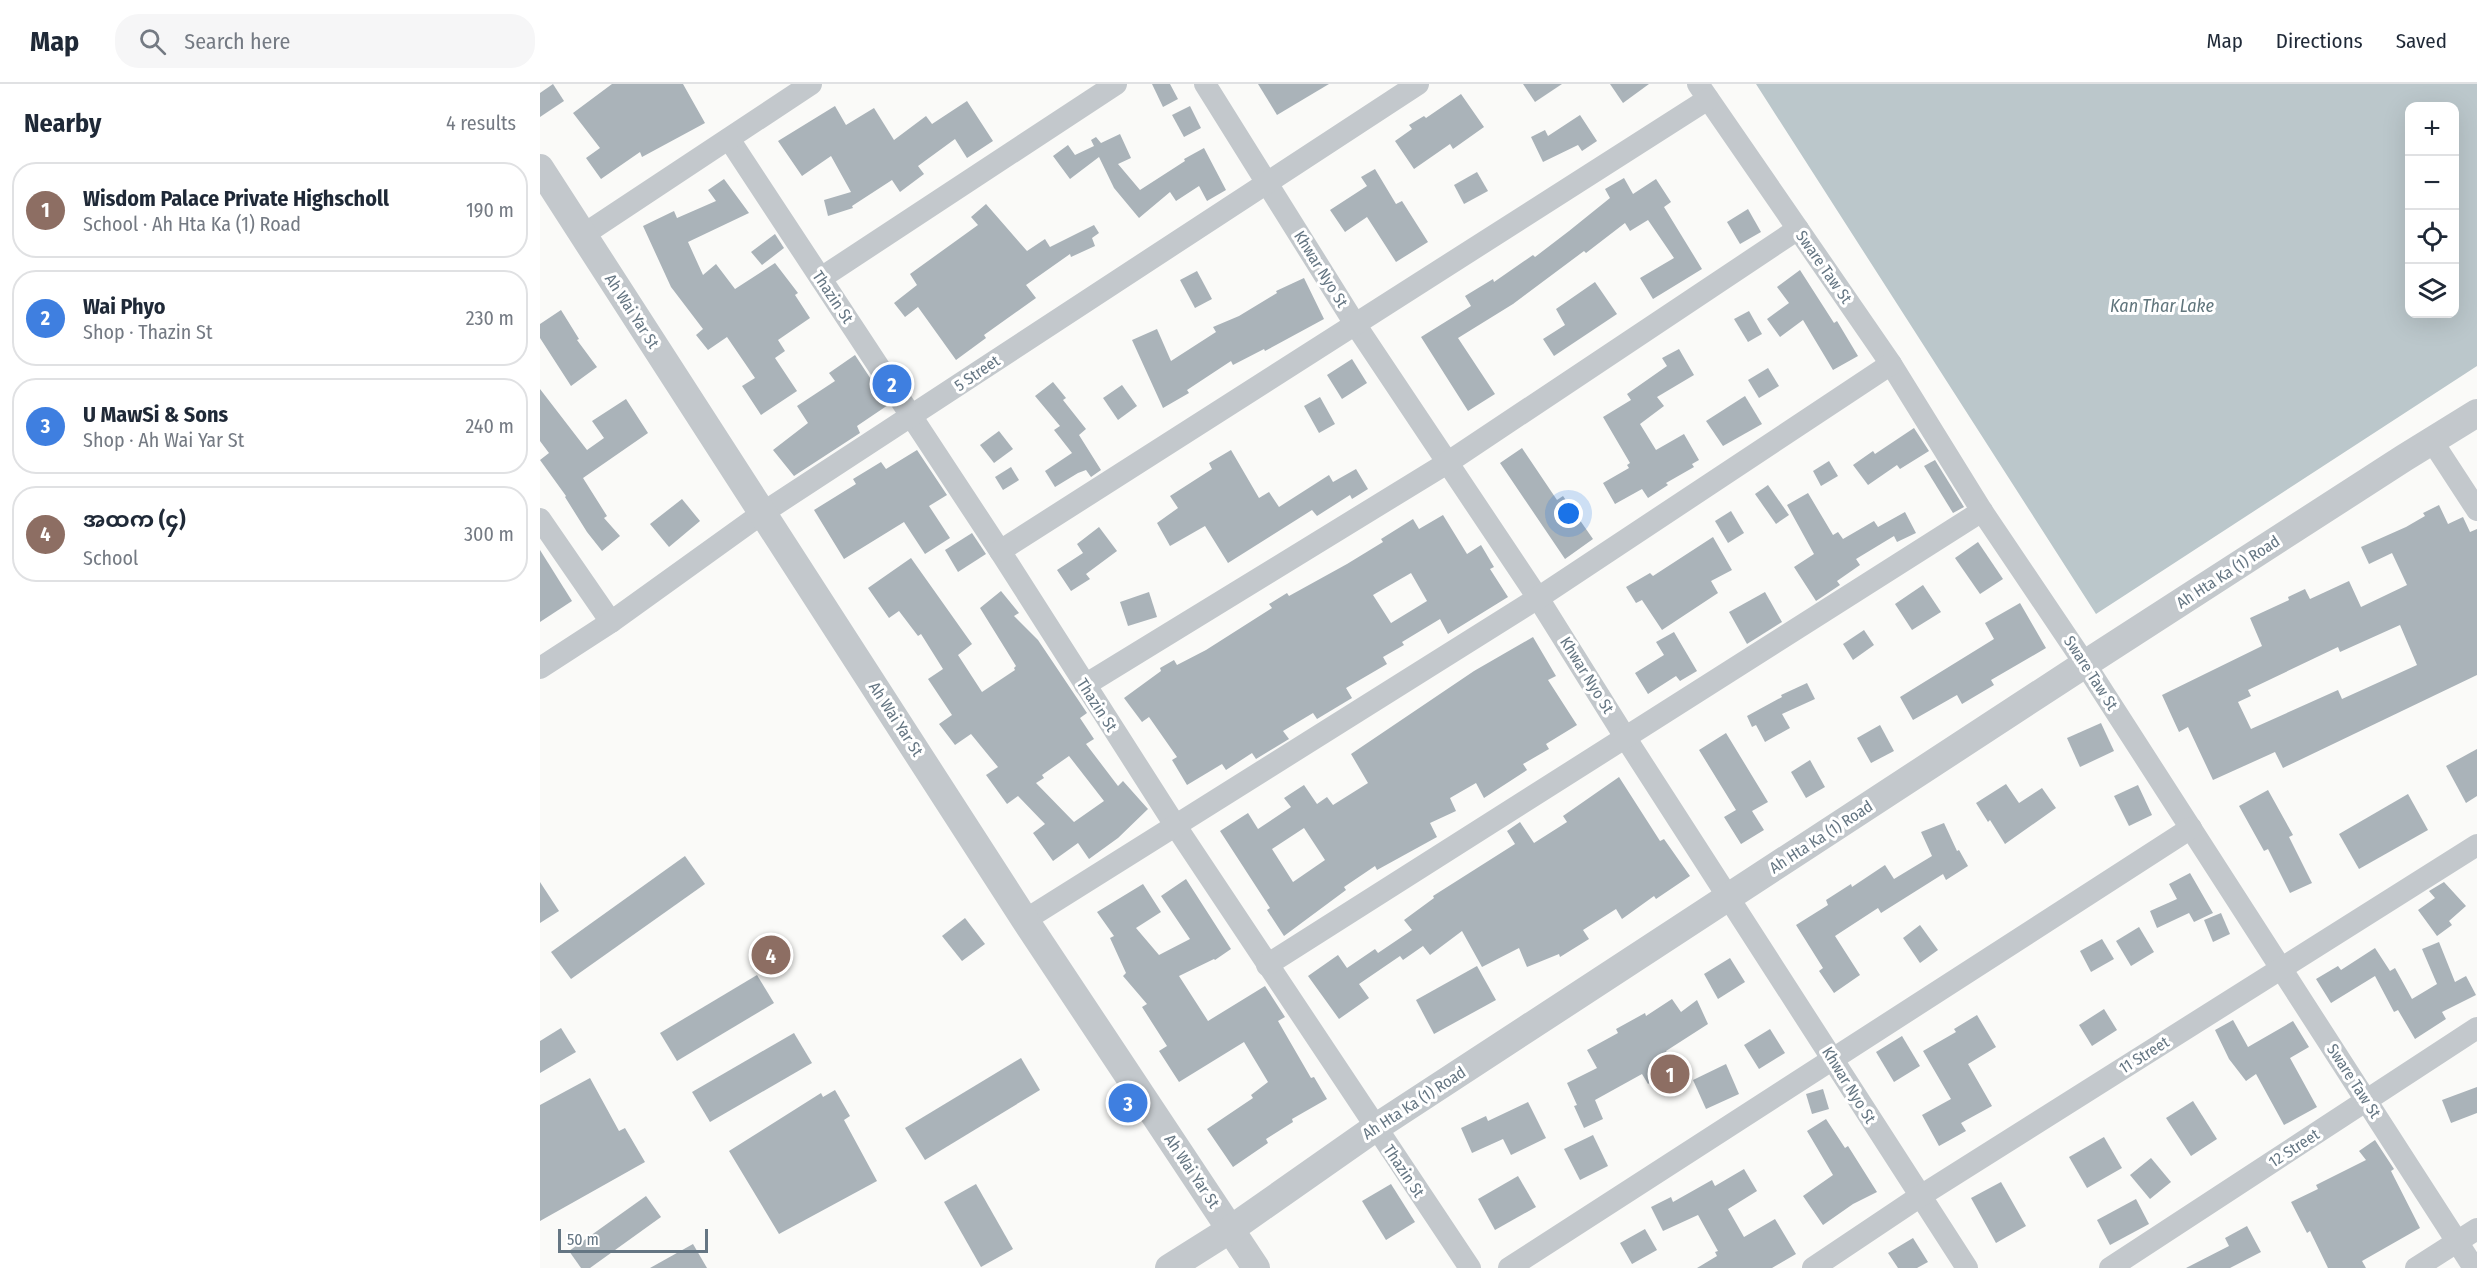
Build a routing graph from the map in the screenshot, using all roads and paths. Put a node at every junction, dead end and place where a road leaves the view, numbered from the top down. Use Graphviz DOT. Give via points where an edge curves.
graph roads {
  1 [pos="811,84"];
  2 [pos="1116,84"];
  3 [pos="1205,84"];
  4 [pos="1418,84"];
  5 [pos="1703,91"];
  6 [pos="729,139"];
  7 [pos="540,168"];
  8 [pos="1267,181"];
  9 [pos="1798,229"];
  10 [pos="583,235"];
  11 [pos="820,278"];
  12 [pos="1355,324"];
  13 [pos="1891,364"];
  14 [pos="2477,413"];
  15 [pos="913,416"];
  16 [pos="2432,441"];
  17 [pos="1446,463"];
  18 [pos="2477,510"];
  19 [pos="1982,511"];
  20 [pos="764,512"];
  21 [pos="540,519"];
  22 [pos="1000,551"];
  23 [pos="1538,598"];
  24 [pos="611,622"];
  25 [pos="2085,664"];
  26 [pos="540,668"];
  27 [pos="1085,686"];
  28 [pos="1625,737"];
  29 [pos="1175,825"];
  30 [pos="2191,828"];
  31 [pos="2477,845"];
  32 [pos="1728,898"];
  33 [pos="1025,920"];
  34 [pos="1267,965"];
  35 [pos="2282,969"];
  36 [pos="2477,1028"];
  37 [pos="1832,1058"];
  38 [pos="2367,1101"];
  39 [pos="1375,1128"];
  40 [pos="1919,1197"];
  41 [pos="1231,1228"];
  42 [pos="2477,1229"];
  43 [pos="2457,1242"];
  44 [pos="1169,1268"];
  45 [pos="1256,1268"];
  46 [pos="1470,1268"];
  47 [pos="1509,1268"];
  48 [pos="1813,1268"];
  49 [pos="1967,1268"];
  50 [pos="2110,1268"];
  51 [pos="2416,1268"];
  52 [pos="2474,1268"];
  1 -- 6 [label="street"];
  2 -- 11 [label="street"];
  3 -- 8 [label="street, Khwar Nyo St"];
  4 -- 8 [label="street, 5 Street"];
  5 -- 9 [label="street, Sware Taw St"];
  5 -- 12 [label="street"];
  6 -- 10 [label="street"];
  6 -- 11 [label="street, Thazin St"];
  7 -- 10 [label="street, Ah Wai Yar St"];
  8 -- 12 [label="street, Khwar Nyo St"];
  8 -- 15 [label="street, 5 Street"];
  9 -- 13 [label="street, Sware Taw St"];
  9 -- 17 [label="street"];
  10 -- 20 [label="street, Ah Wai Yar St"];
  11 -- 15 [label="street, Thazin St"];
  12 -- 17 [label="street, Khwar Nyo St"];
  12 -- 22 [label="street"];
  13 -- 19 [label="street, Sware Taw St"];
  13 -- 23 [label="street"];
  14 -- 16 [label="street, Ah Hta Ka (1) Road"];
  15 -- 20 [label="street, 5 Street"];
  15 -- 22 [label="street, Thazin St"];
  16 -- 18 [label="street"];
  16 -- 25 [label="street, Ah Hta Ka (1) Road"];
  17 -- 23 [label="street, Khwar Nyo St"];
  17 -- 27 [label="street"];
  19 -- 25 [label="street, Sware Taw St"];
  19 -- 28 [label="street"];
  20 -- 24 [label="street, 5 Street"];
  20 -- 33 [label="street, Ah Wai Yar St"];
  21 -- 24 [label="street"];
  22 -- 27 [label="street, Thazin St"];
  23 -- 28 [label="street, Khwar Nyo St"];
  23 -- 29 [label="street"];
  24 -- 26 [label="street, 5 Street"];
  25 -- 30 [label="street, Sware Taw St"];
  25 -- 32 [label="street, Ah Hta Ka (1) Road"];
  27 -- 29 [label="street, Thazin St"];
  28 -- 32 [label="street, Khwar Nyo St"];
  28 -- 34 [label="street"];
  29 -- 33 [label="street"];
  29 -- 34 [label="street, Thazin St"];
  30 -- 35 [label="street, Sware Taw St"];
  30 -- 37 [label="street"];
  31 -- 35 [label="street, 11 Street"];
  32 -- 37 [label="street, Khwar Nyo St"];
  32 -- 39 [label="street, Ah Hta Ka (1) Road"];
  33 -- 41 [label="street, Ah Wai Yar St"];
  34 -- 39 [label="street, Thazin St"];
  35 -- 38 [label="street, Sware Taw St"];
  35 -- 40 [label="street, 11 Street"];
  36 -- 38 [label="street, 12 Street"];
  37 -- 40 [label="street, Khwar Nyo St"];
  37 -- 47 [label="street"];
  38 -- 43 [label="street, Sware Taw St"];
  38 -- 50 [label="street, 12 Street"];
  39 -- 41 [label="street, Ah Hta Ka (1) Road"];
  39 -- 46 [label="street, Thazin St"];
  40 -- 48 [label="street, 11 Street"];
  40 -- 49 [label="street, Khwar Nyo St"];
  41 -- 44 [label="street, Ah Hta Ka (1) Road"];
  41 -- 45 [label="street, Ah Wai Yar St"];
  42 -- 43 [label="street"];
  43 -- 51 [label="street"];
  43 -- 52 [label="street, Sware Taw St"];
}
